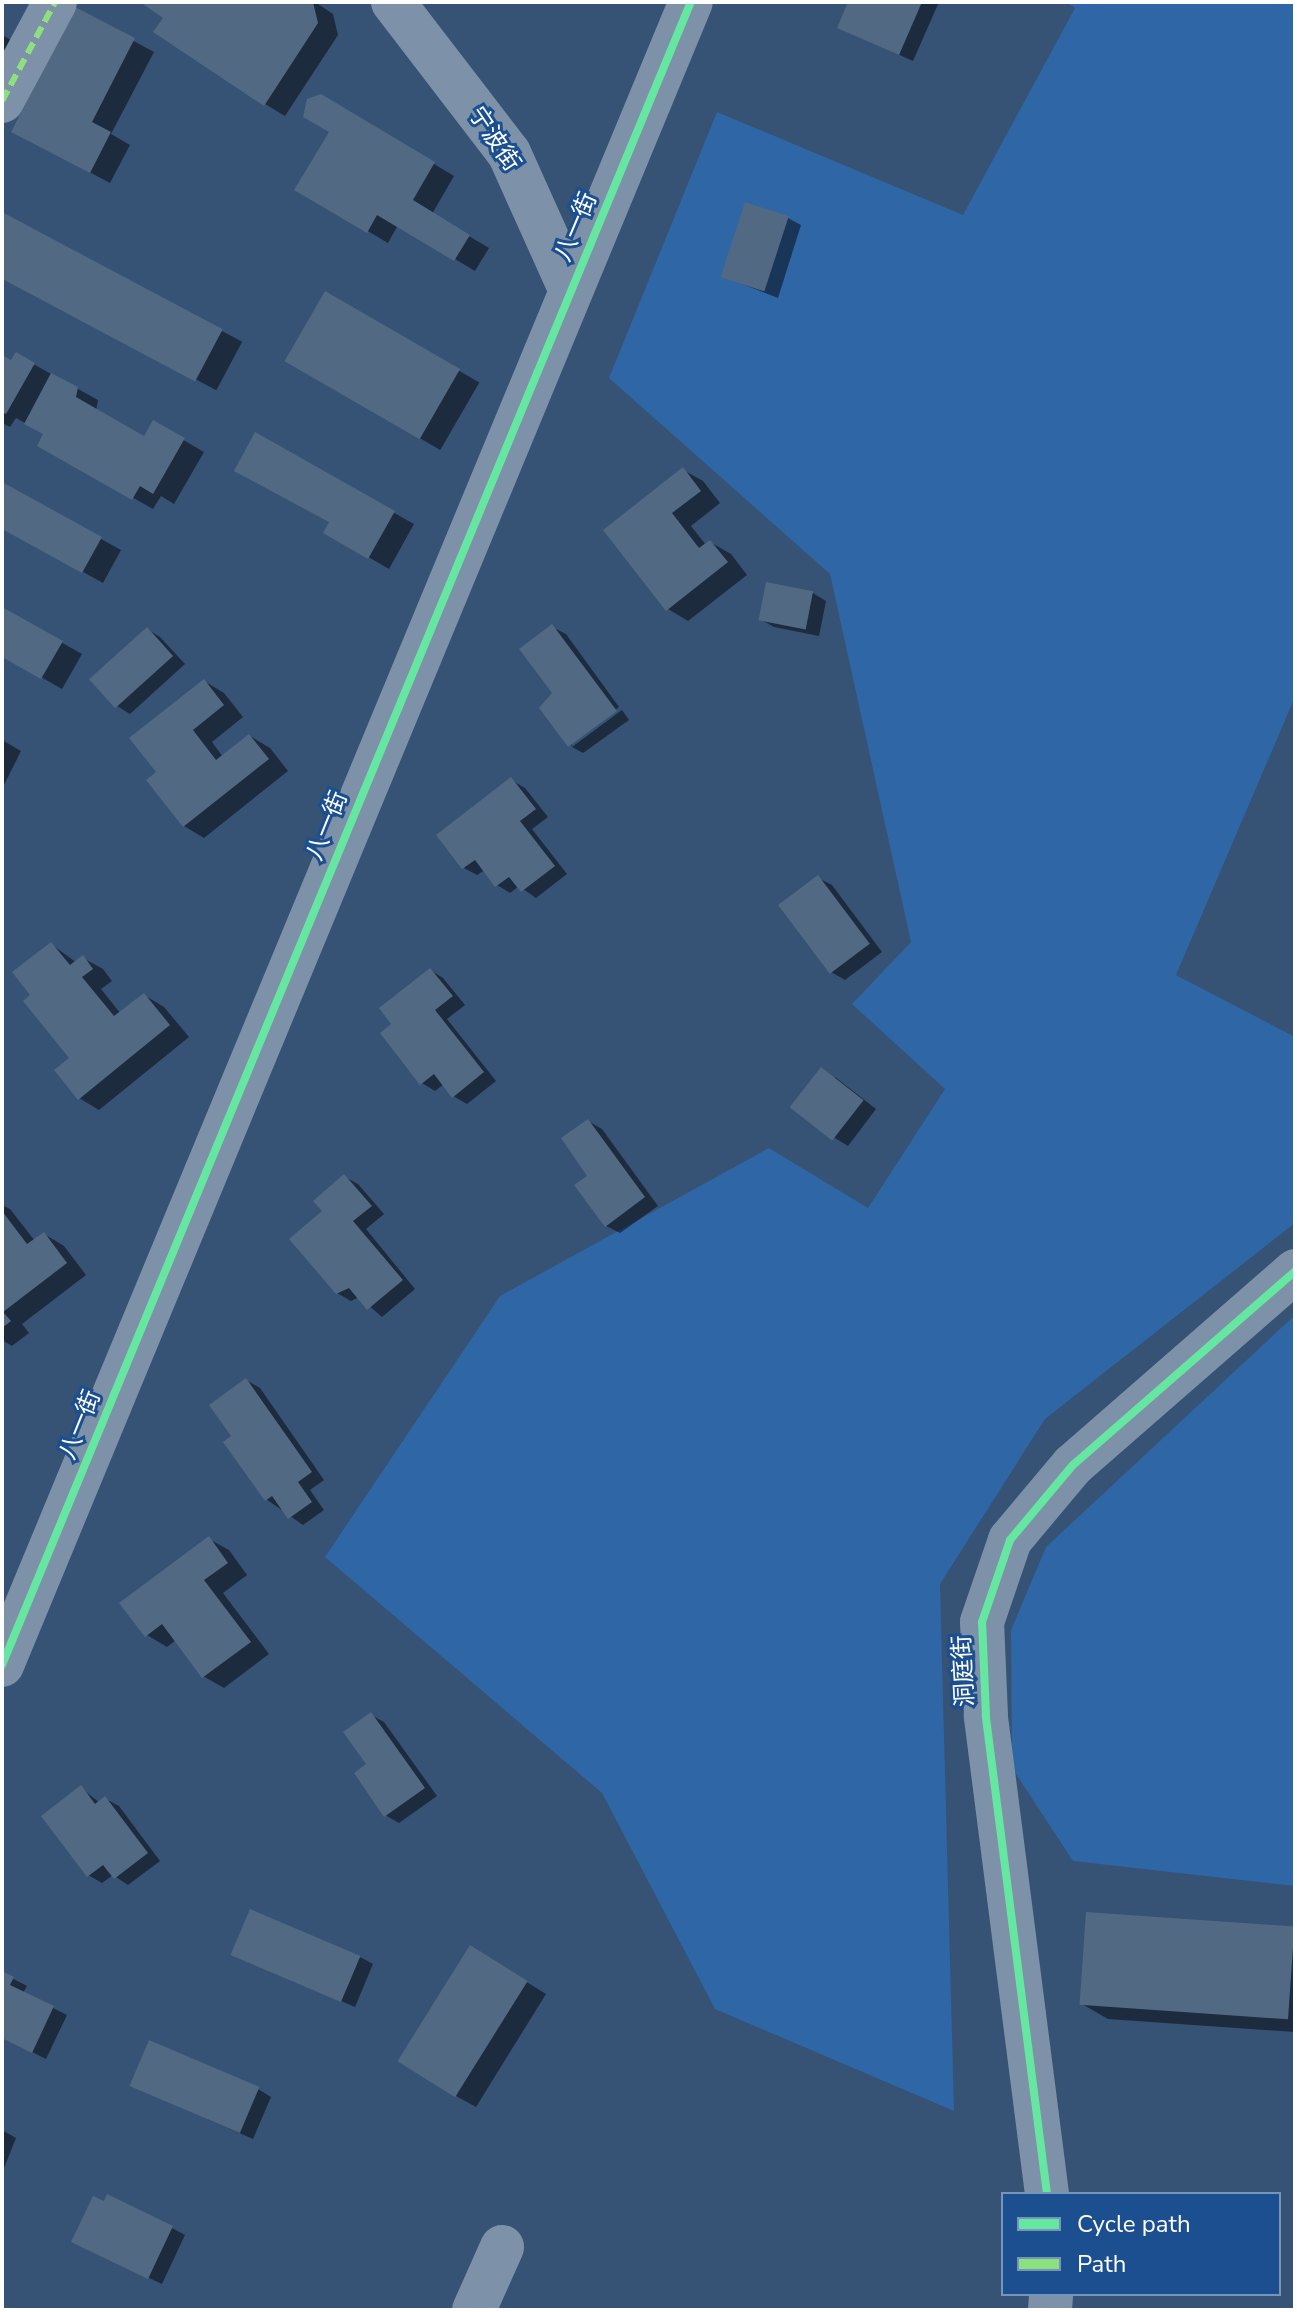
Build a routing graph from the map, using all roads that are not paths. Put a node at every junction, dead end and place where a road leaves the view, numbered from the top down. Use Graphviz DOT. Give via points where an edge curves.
graph roads {
  1 [pos="55,2"];
  2 [pos="393,2"];
  3 [pos="691,2"];
  4 [pos="2,101"];
  5 [pos="571,291"];
  6 [pos="1295,1271"];
  7 [pos="2,1665"];
  8 [pos="1047,2192"];
  9 [pos="502,2247"];
  10 [pos="474,2310"];
  1 -- 4 [label="street"];
  2 -- 5 [label="street, 宁波街" via="509,153"];
  3 -- 5 [label="street, 八一街"];
  5 -- 7 [label="street, 八一街"];
  6 -- 8 [label="street, 洞庭街" via="1073,1465 1010,1540 982,1622 986,1716"];
  9 -- 10 [label="street"];
}
